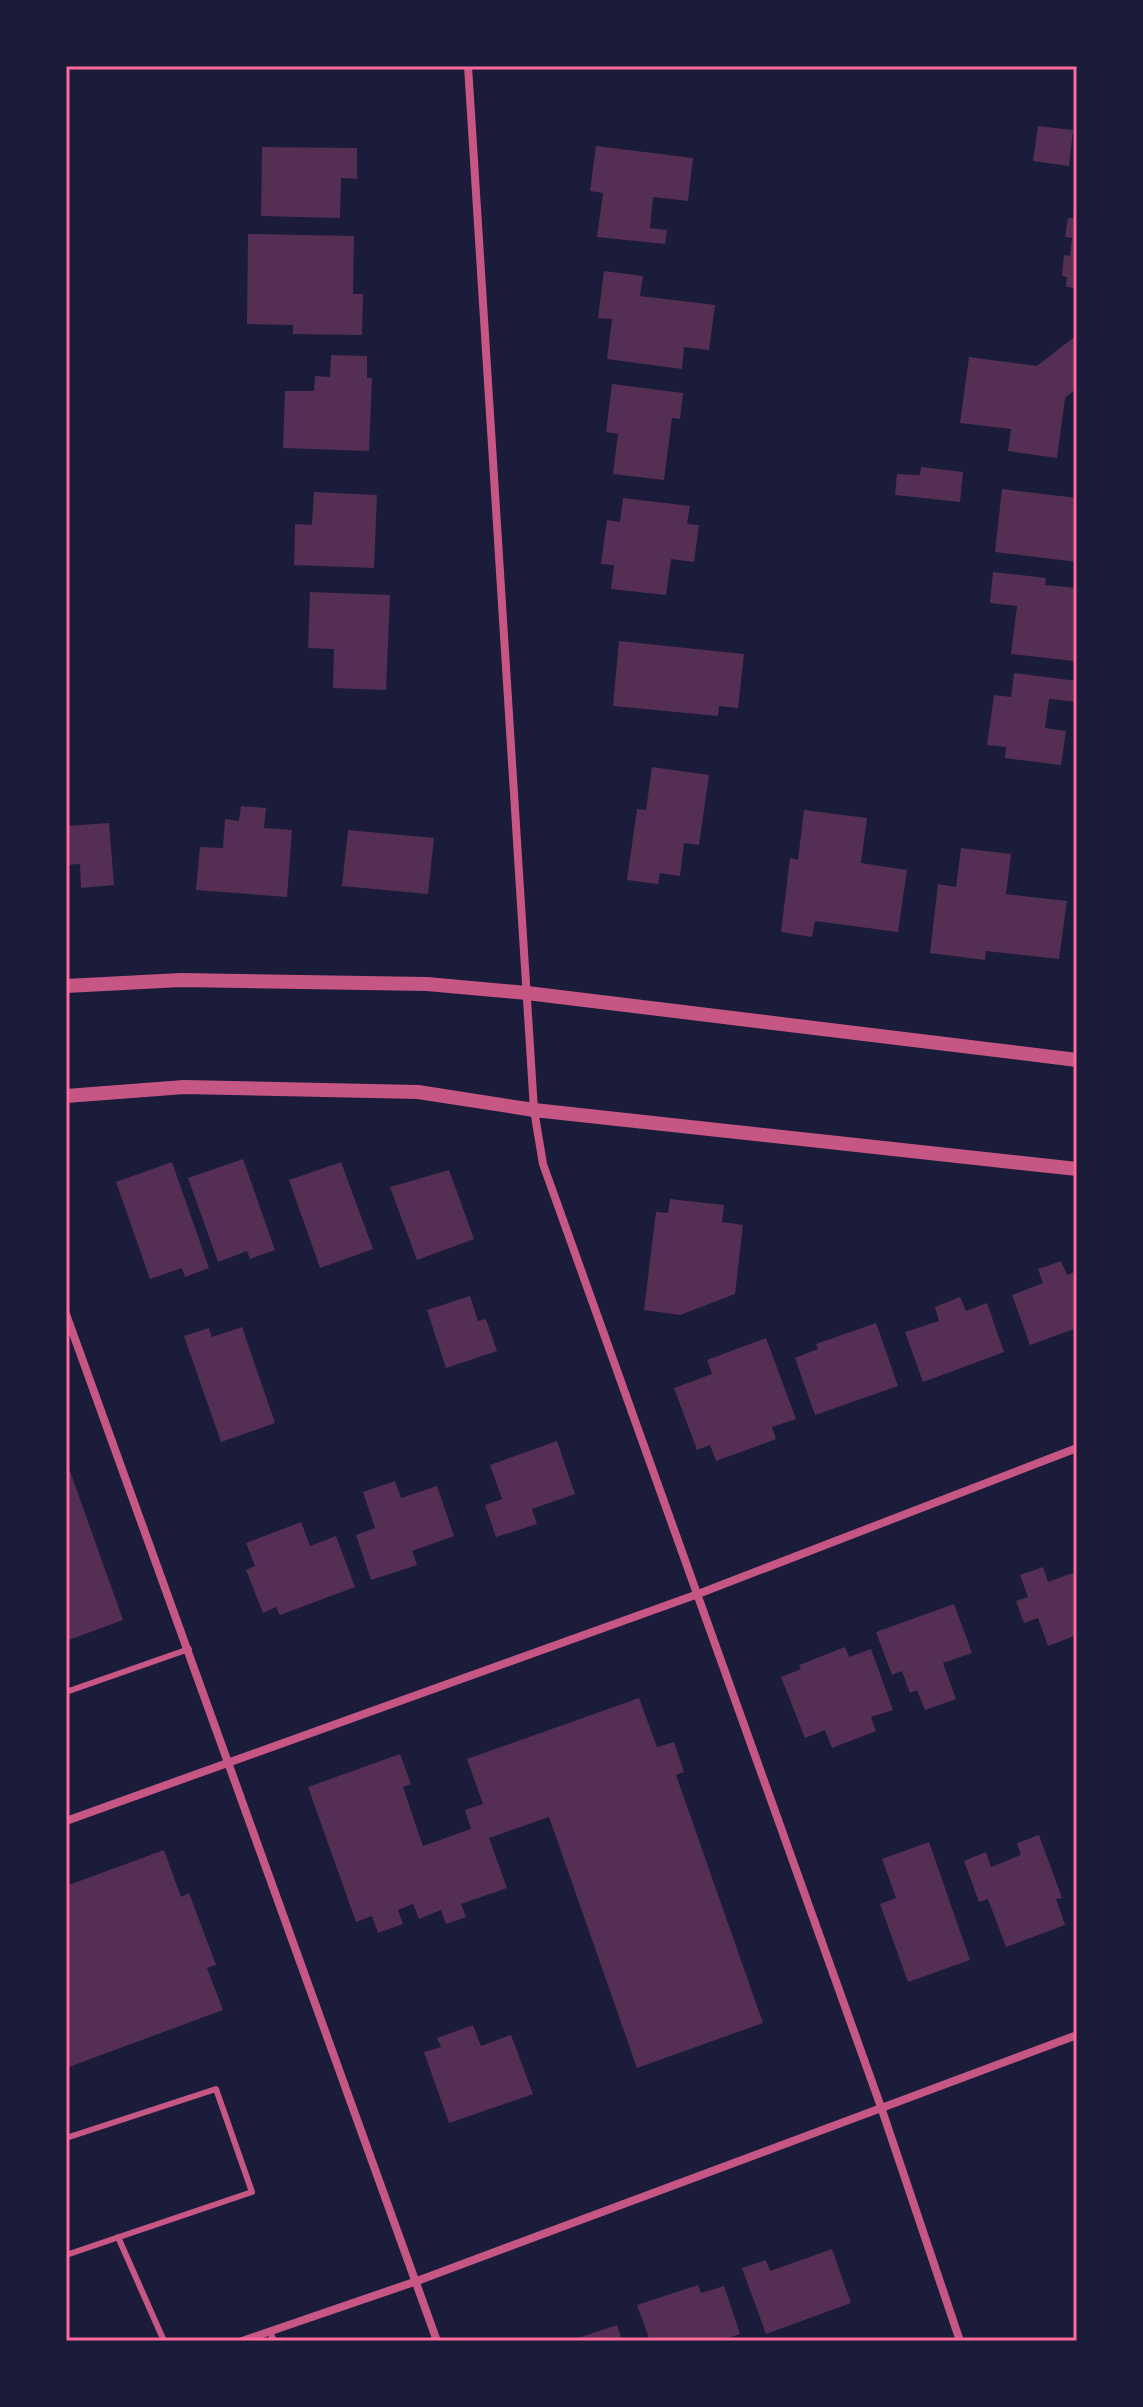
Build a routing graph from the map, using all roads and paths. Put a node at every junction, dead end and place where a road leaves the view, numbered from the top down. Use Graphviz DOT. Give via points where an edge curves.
graph roads {
  1 [pos="468,66"];
  2 [pos="66,986"];
  3 [pos="527,993"];
  4 [pos="1077,1060"];
  5 [pos="66,1096"];
  6 [pos="534,1110"];
  7 [pos="1077,1169"];
  8 [pos="66,1314"];
  9 [pos="1077,1448"];
  10 [pos="698,1594"];
  11 [pos="189,1649"];
  12 [pos="66,1692"];
  13 [pos="231,1763"];
  14 [pos="66,1821"];
  15 [pos="1077,2035"];
  16 [pos="881,2107"];
  17 [pos="66,2138"];
  18 [pos="118,2237"];
  19 [pos="66,2255"];
  20 [pos="417,2281"];
  21 [pos="272,2336"];
  22 [pos="164,2341"];
  23 [pos="242,2341"];
  24 [pos="437,2341"];
  25 [pos="960,2341"];
  1 -- 3 [label="street"];
  2 -- 3 [label="street" via="197,980 427,984"];
  3 -- 4 [label="street"];
  3 -- 6 [label="street"];
  5 -- 6 [label="street" via="184,1087 418,1092"];
  6 -- 7 [label="street"];
  6 -- 10 [label="street" via="543,1164"];
  8 -- 11 [label="street"];
  9 -- 10 [label="street"];
  10 -- 13 [label="street"];
  10 -- 16 [label="street"];
  11 -- 12 [label="lane"];
  11 -- 13 [label="street"];
  13 -- 14 [label="street"];
  13 -- 20 [label="street"];
  15 -- 16 [label="street"];
  16 -- 20 [label="street"];
  16 -- 25 [label="street"];
  17 -- 18 [label="lane" via="216,2089 252,2192"];
  18 -- 19 [label="lane"];
  18 -- 22 [label="lane"];
  20 -- 21 [label="street"];
  20 -- 24 [label="street"];
  21 -- 23 [label="street"];
}
